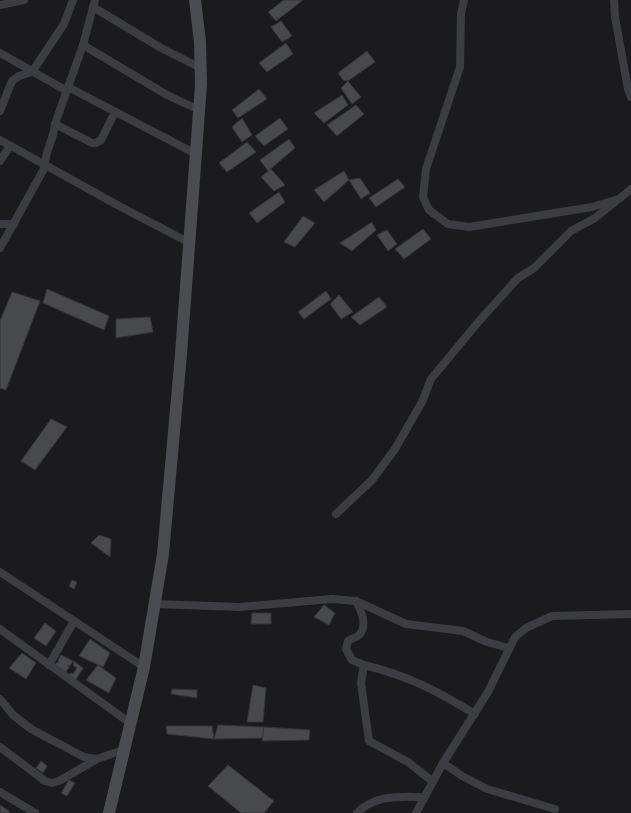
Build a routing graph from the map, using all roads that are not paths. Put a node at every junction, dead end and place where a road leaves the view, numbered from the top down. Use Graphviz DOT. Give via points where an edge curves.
graph roads {
  1 [pos="24,0"];
  2 [pos="73,0"];
  3 [pos="196,0"];
  4 [pos="464,0"];
  5 [pos="614,0"];
  6 [pos="94,4"];
  7 [pos="0,5"];
  8 [pos="83,45"];
  9 [pos="0,53"];
  10 [pos="201,68"];
  11 [pos="32,72"];
  12 [pos="68,89"];
  13 [pos="631,97"];
  14 [pos="0,108"];
  15 [pos="199,110"];
  16 [pos="115,112"];
  17 [pos="55,124"];
  18 [pos="0,140"];
  19 [pos="10,146"];
  20 [pos="196,154"];
  21 [pos="0,161"];
  22 [pos="45,167"];
  23 [pos="631,189"];
  24 [pos="619,199"];
  25 [pos="0,224"];
  26 [pos="14,224"];
  27 [pos="190,243"];
  28 [pos="0,248"];
  29 [pos="336,514"];
  30 [pos="0,572"];
  31 [pos="356,601"];
  32 [pos="155,604"];
  33 [pos="631,614"];
  34 [pos="74,621"];
  35 [pos="0,629"];
  36 [pos="508,648"];
  37 [pos="49,665"];
  38 [pos="364,665"];
  39 [pos="144,667"];
  40 [pos="0,699"];
  41 [pos="474,714"];
  42 [pos="130,723"];
  43 [pos="0,747"];
  44 [pos="123,750"];
  45 [pos="97,759"];
  46 [pos="443,763"];
  47 [pos="432,781"];
  48 [pos="0,792"];
  49 [pos="424,796"];
  50 [pos="555,809"];
  51 [pos="35,813"];
  52 [pos="108,813"];
  53 [pos="357,813"];
  54 [pos="416,813"];
  1 -- 7 [label="street"];
  2 -- 11 [label="street" via="64,24"];
  3 -- 10 [label="main road"];
  4 -- 24 [label="street" via="460,67 426,169 423,197 429,210 448,224 469,227 592,207"];
  5 -- 13 [label="street"];
  6 -- 8 [label="street"];
  6 -- 10 [label="street" via="161,48"];
  8 -- 12 [label="street"];
  8 -- 15 [label="street"];
  9 -- 11 [label="street"];
  10 -- 15 [label="main road"];
  11 -- 12 [label="street"];
  11 -- 14 [label="street" via="15,78"];
  12 -- 16 [label="street"];
  12 -- 17 [label="street"];
  15 -- 20 [label="main road"];
  16 -- 17 [label="street" via="101,140 96,144"];
  16 -- 20 [label="street"];
  17 -- 22 [label="street" via="53,138 46,153"];
  18 -- 19 [label="street"];
  19 -- 21 [label="street"];
  19 -- 22 [label="street"];
  20 -- 27 [label="main road"];
  22 -- 26 [label="street"];
  22 -- 27 [label="street"];
  23 -- 24 [label="street"];
  24 -- 29 [label="street" via="595,218 571,231 534,268 518,278 480,320 431,379 422,402 395,449 372,480"];
  25 -- 26 [label="street"];
  26 -- 28 [label="street"];
  27 -- 32 [label="main road" via="172,471"];
  30 -- 34 [label="street"];
  31 -- 32 [label="street" via="332,599 240,607"];
  31 -- 36 [label="street" via="406,624 463,632"];
  31 -- 38 [label="street" via="361,610 363,627 358,636 348,641 346,649 352,660"];
  32 -- 39 [label="main road"];
  33 -- 36 [label="street" via="552,616 526,628 515,637"];
  34 -- 37 [label="street"];
  34 -- 39 [label="street"];
  35 -- 37 [label="street"];
  36 -- 41 [label="street" via="488,692"];
  37 -- 42 [label="street"];
  38 -- 41 [label="street" via="415,680"];
  38 -- 47 [label="street" via="361,684 369,741 408,762"];
  39 -- 42 [label="main road"];
  40 -- 45 [label="street" via="31,730 84,757"];
  41 -- 46 [label="street"];
  42 -- 44 [label="main road"];
  43 -- 45 [label="street" via="45,781 52,783"];
  44 -- 45 [label="street"];
  44 -- 52 [label="main road"];
  46 -- 47 [label="street"];
  46 -- 50 [label="street" via="488,789"];
  47 -- 49 [label="street"];
  48 -- 51 [label="street"];
  49 -- 53 [label="street" via="381,799 370,802"];
  49 -- 54 [label="street"];
}
